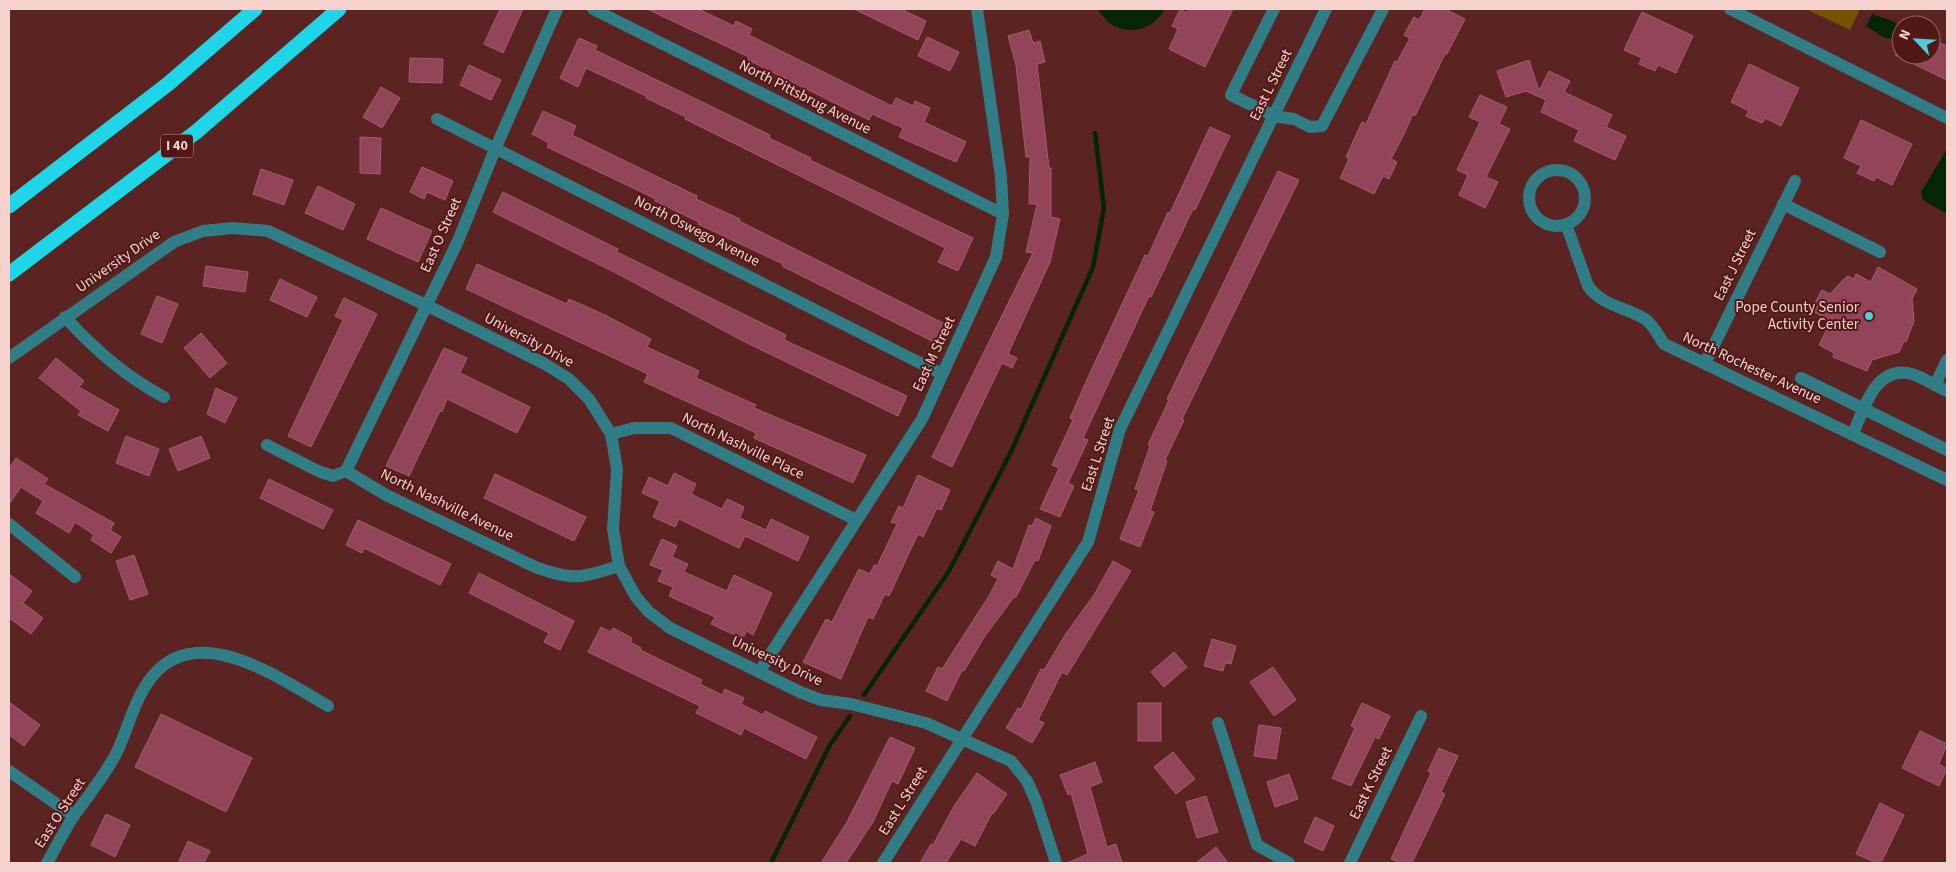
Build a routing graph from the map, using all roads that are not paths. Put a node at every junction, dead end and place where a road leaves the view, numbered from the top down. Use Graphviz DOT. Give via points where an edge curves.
graph roads {
  1 [pos="255,9"];
  2 [pos="339,9"];
  3 [pos="557,9"];
  4 [pos="593,9"];
  5 [pos="977,9"];
  6 [pos="1274,9"];
  7 [pos="1326,9"];
  8 [pos="1383,9"];
  9 [pos="1730,9"];
  10 [pos="1274,116"];
  11 [pos="1947,118"];
  12 [pos="437,119"];
  13 [pos="496,148"];
  14 [pos="1795,181"];
  15 [pos="1783,204"];
  16 [pos="9,206"];
  17 [pos="1003,214"];
  18 [pos="1566,224"];
  19 [pos="1880,252"];
  20 [pos="9,274"];
  21 [pos="428,306"];
  22 [pos="65,317"];
  23 [pos="9,358"];
  24 [pos="1947,360"];
  25 [pos="1705,363"];
  26 [pos="942,374"];
  27 [pos="1801,378"];
  28 [pos="1935,385"];
  29 [pos="1947,391"];
  30 [pos="164,397"];
  31 [pos="1864,409"];
  32 [pos="611,434"];
  33 [pos="1853,434"];
  34 [pos="267,445"];
  35 [pos="1947,450"];
  36 [pos="346,471"];
  37 [pos="1947,480"];
  38 [pos="856,520"];
  39 [pos="9,524"];
  40 [pos="619,566"];
  41 [pos="75,577"];
  42 [pos="759,672"];
  43 [pos="328,706"];
  44 [pos="1421,716"];
  45 [pos="1218,723"];
  46 [pos="962,739"];
  47 [pos="9,771"];
  48 [pos="74,816"];
  49 [pos="47,863"];
  50 [pos="883,863"];
  51 [pos="1056,863"];
  52 [pos="1288,863"];
  53 [pos="1350,863"];
  1 -- 16 [label="highway" via="168,84"];
  2 -- 20 [label="highway, I 40" via="196,132"];
  3 -- 13 [label="street, East O Street"];
  4 -- 17 [label="street, North Pittsbrug Avenue"];
  5 -- 17 [label="street, East M Street" via="1001,177"];
  6 -- 10 [label="street" via="1231,95"];
  7 -- 10 [label="street, East L Street"];
  8 -- 10 [label="street" via="1322,126 1310,127 1294,119"];
  9 -- 11 [label="street"];
  10 -- 46 [label="street, East L Street" via="1120,429 1088,542"];
  12 -- 13 [label="street, North Oswego Avenue"];
  13 -- 21 [label="street, East O Street"];
  13 -- 26 [label="street, North Oswego Avenue"];
  14 -- 15 [label="street, East J Street"];
  15 -- 19 [label="street"];
  15 -- 25 [label="street, East J Street"];
  17 -- 26 [label="street, East M Street" via="996,257"];
  18 -- 18 [label="street" via="1582,210 1585,200 1583,189 1578,179 1569,173 1548,172 1538,177 1532,186 1531,208 1545,223 1555,226"];
  18 -- 25 [label="street, North Rochester Avenue" via="1593,293 1647,320 1664,344"];
  21 -- 22 [label="street, University Drive" via="268,231 233,228 203,231 174,242"];
  21 -- 32 [label="street, University Drive" via="569,379 589,399"];
  21 -- 36 [label="street, East O Street"];
  22 -- 23 [label="street, University Drive"];
  22 -- 30 [label="street" via="116,366"];
  24 -- 28 [label="street"];
  25 -- 33 [label="street, North Rochester Avenue"];
  26 -- 38 [label="street, East M Street" via="922,419"];
  27 -- 31 [label="street"];
  28 -- 29 [label="street"];
  28 -- 31 [label="street" via="1911,374 1893,373 1876,385"];
  31 -- 33 [label="street"];
  31 -- 35 [label="street"];
  32 -- 38 [label="street, North Nashville Place" via="634,428 671,428"];
  32 -- 40 [label="street, University Drive" via="617,469 613,529"];
  33 -- 37 [label="street, North Rochester Avenue"];
  34 -- 36 [label="street" via="333,476"];
  36 -- 40 [label="street, North Nashville Avenue" via="386,495 561,576 579,578"];
  38 -- 42 [label="street, East M Street"];
  39 -- 41 [label="street"];
  40 -- 42 [label="street, University Drive" via="636,598 670,628"];
  42 -- 46 [label="street, University Drive" via="814,698 926,723"];
  43 -- 48 [label="street, East O Street" via="235,657 204,652 183,656 166,664 151,678 100,782"];
  44 -- 53 [label="street, East K Street"];
  45 -- 52 [label="street" via="1257,845"];
  46 -- 50 [label="street, East L Street"];
  46 -- 51 [label="street, University Drive" via="1011,761 1027,781"];
  47 -- 48 [label="street"];
  48 -- 49 [label="street, East O Street"];
}
